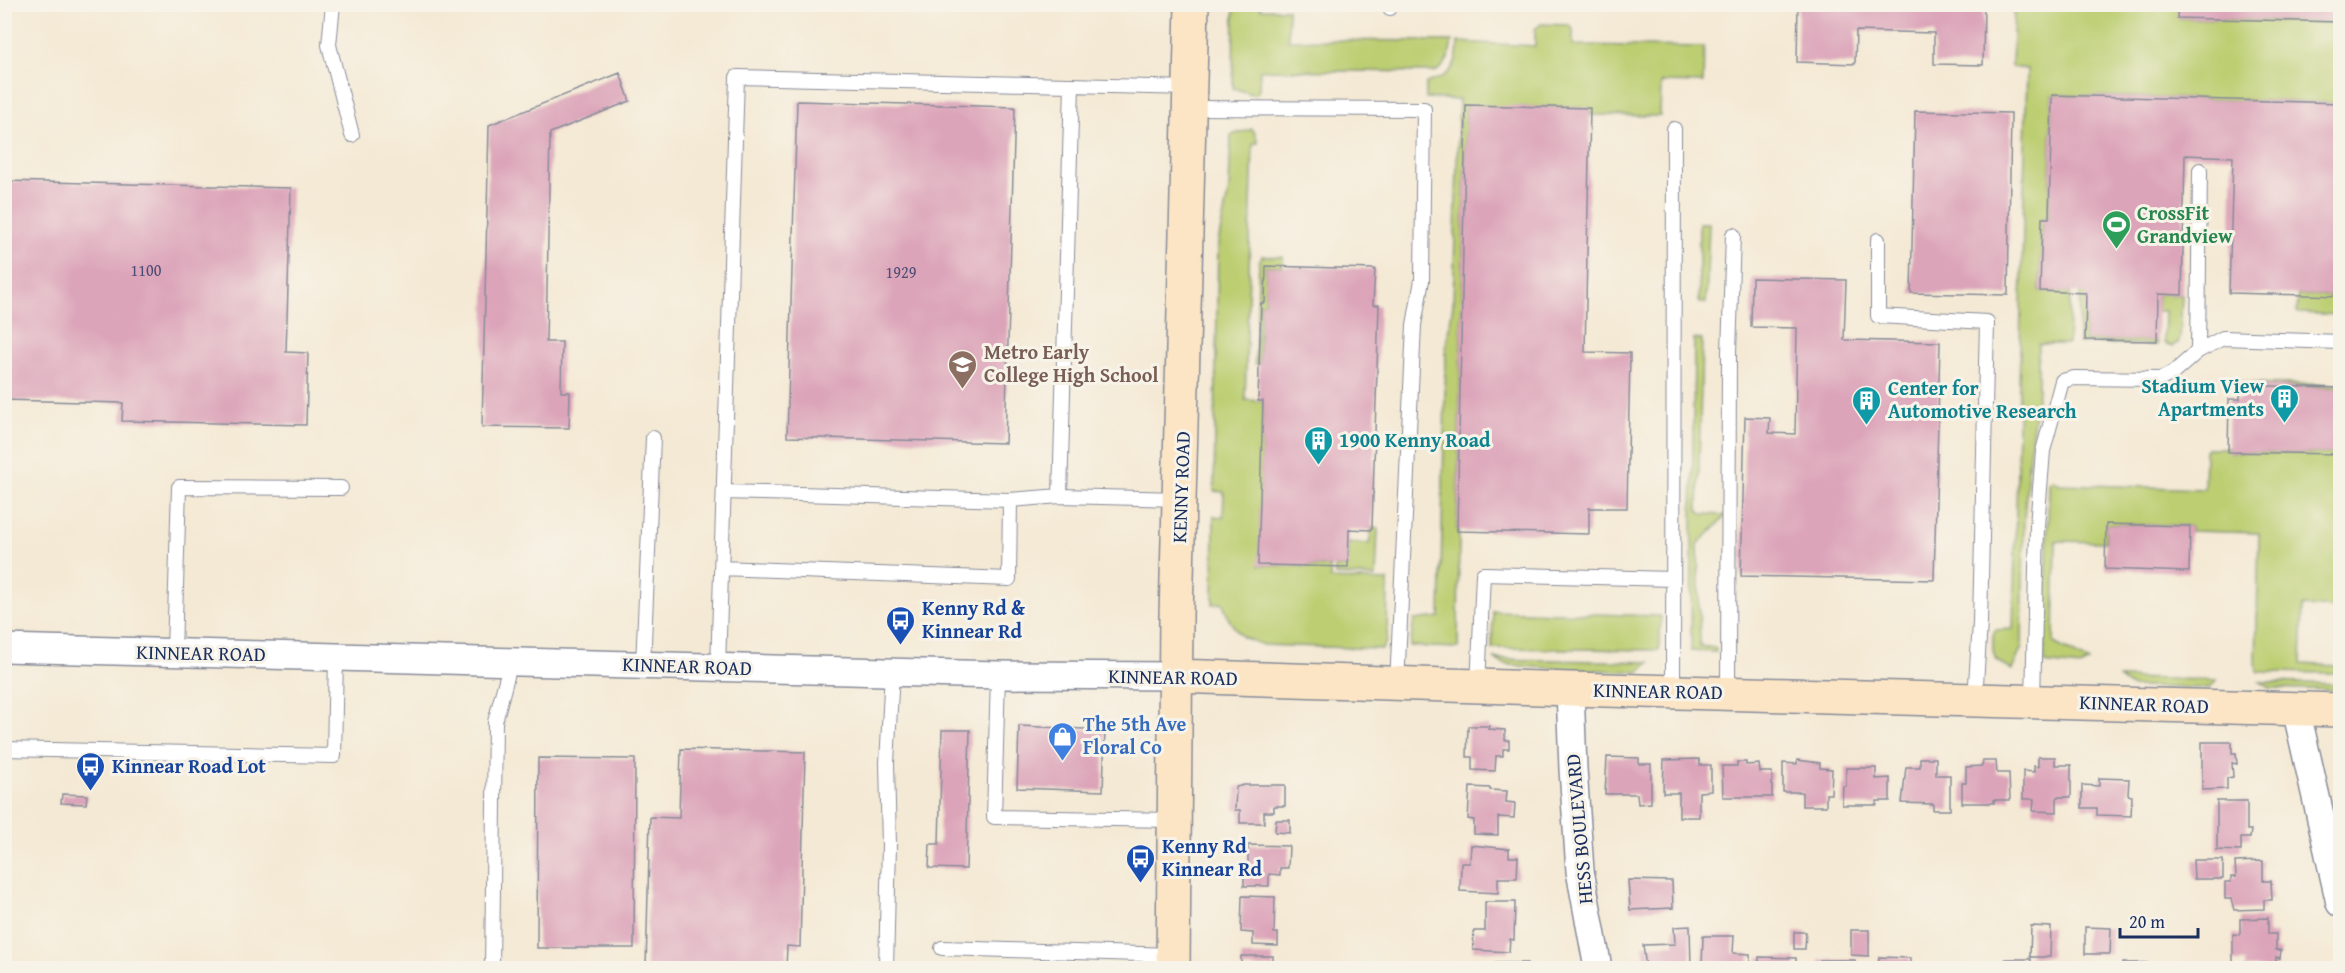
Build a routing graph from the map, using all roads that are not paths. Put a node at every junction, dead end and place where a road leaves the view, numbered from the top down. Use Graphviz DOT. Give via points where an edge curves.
graph roads {
  1 [pos="333,4"];
  2 [pos="1192,4"];
  3 [pos="1072,85"];
  4 [pos="1191,98"];
  5 [pos="1674,129"];
  6 [pos="352,135"];
  7 [pos="2200,170"];
  8 [pos="1733,235"];
  9 [pos="1878,240"];
  10 [pos="2340,342"];
  11 [pos="2198,351"];
  12 [pos="653,438"];
  13 [pos="341,488"];
  14 [pos="724,492"];
  15 [pos="1060,496"];
  16 [pos="1181,499"];
  17 [pos="1010,500"];
  18 [pos="721,568"];
  19 [pos="1673,579"];
  20 [pos="4,648"];
  21 [pos="174,652"];
  22 [pos="336,656"];
  23 [pos="511,661"];
  24 [pos="643,664"];
  25 [pos="718,667"];
  26 [pos="892,672"];
  27 [pos="998,675"];
  28 [pos="1175,676"];
  29 [pos="1397,684"];
  30 [pos="1478,686"];
  31 [pos="1570,689"];
  32 [pos="1672,691"];
  33 [pos="1728,692"];
  34 [pos="1975,699"];
  35 [pos="2033,701"];
  36 [pos="2296,709"];
  37 [pos="2340,710"];
  38 [pos="4,749"];
  39 [pos="1174,820"];
  40 [pos="2340,903"];
  41 [pos="942,948"];
  42 [pos="1173,962"];
  43 [pos="492,969"];
  44 [pos="886,969"];
  45 [pos="1598,969"];
  1 -- 6 [label="lane" via="330,45"];
  2 -- 4 [label="street, KENNY ROAD"];
  3 -- 4 [label="lane"];
  3 -- 14 [label="lane" via="737,77"];
  3 -- 15 [label="lane"];
  4 -- 16 [label="street, KENNY ROAD"];
  4 -- 29 [label="lane" via="1424,109 1422,280 1414,325"];
  5 -- 19 [label="lane"];
  7 -- 11 [label="lane"];
  8 -- 33 [label="lane"];
  9 -- 34 [label="lane" via="1878,316 1987,322"];
  10 -- 11 [label="lane" via="2223,338"];
  11 -- 35 [label="lane" via="2161,379 2062,381 2043,451"];
  12 -- 24 [label="lane"];
  13 -- 21 [label="lane" via="179,487"];
  14 -- 17 [label="lane"];
  14 -- 18 [label="lane"];
  15 -- 16 [label="lane"];
  15 -- 17 [label="lane"];
  16 -- 28 [label="street, KENNY ROAD"];
  17 -- 18 [label="lane" via="1009,579"];
  18 -- 25 [label="lane"];
  19 -- 30 [label="lane" via="1483,574"];
  19 -- 32 [label="lane"];
  20 -- 21 [label="street, KINNEAR ROAD"];
  21 -- 22 [label="street, KINNEAR ROAD"];
  22 -- 23 [label="street, KINNEAR ROAD"];
  22 -- 38 [label="lane" via="334,756"];
  23 -- 24 [label="street, KINNEAR ROAD"];
  23 -- 43 [label="lane" via="495,722"];
  24 -- 25 [label="street, KINNEAR ROAD"];
  25 -- 26 [label="street, KINNEAR ROAD"];
  26 -- 27 [label="street, KINNEAR ROAD"];
  26 -- 44 [label="lane" via="887,763"];
  27 -- 28 [label="street, KINNEAR ROAD"];
  27 -- 39 [label="lane" via="994,817"];
  28 -- 29 [label="street, KINNEAR ROAD"];
  28 -- 39 [label="street, KENNY ROAD"];
  29 -- 30 [label="street, KINNEAR ROAD"];
  30 -- 31 [label="street, KINNEAR ROAD"];
  31 -- 32 [label="street, KINNEAR ROAD"];
  31 -- 45 [label="street, HESS BOULEVARD" via="1581,871"];
  32 -- 33 [label="street, KINNEAR ROAD"];
  33 -- 34 [label="street, KINNEAR ROAD"];
  34 -- 35 [label="street, KINNEAR ROAD"];
  35 -- 36 [label="street, KINNEAR ROAD"];
  36 -- 37 [label="street, KINNEAR ROAD"];
  36 -- 40 [label="street"];
  39 -- 42 [label="street, KENNY ROAD"];
  41 -- 42 [label="lane"];
}
